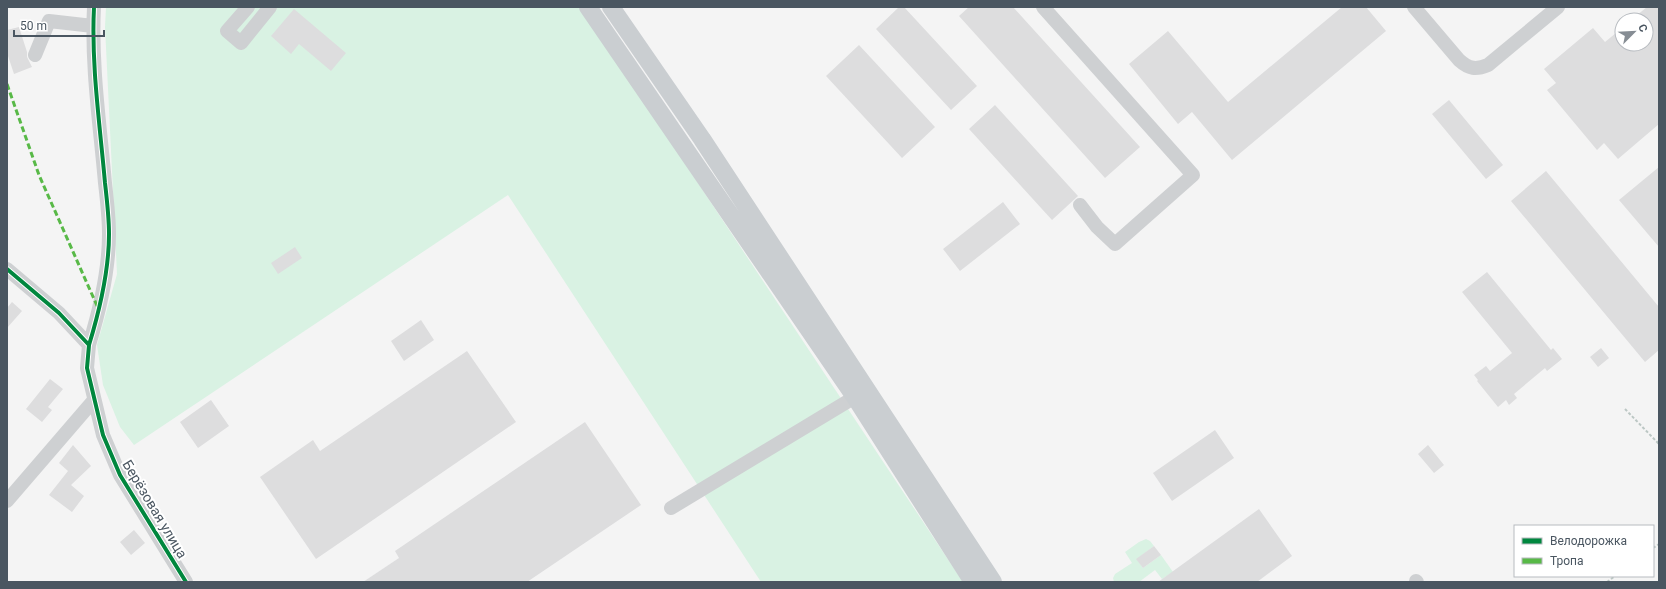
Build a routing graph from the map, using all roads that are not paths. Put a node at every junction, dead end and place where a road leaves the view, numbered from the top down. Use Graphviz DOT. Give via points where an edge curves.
graph roads {
  1 [pos="94,7"];
  2 [pos="248,7"];
  3 [pos="270,7"];
  4 [pos="588,7"];
  5 [pos="612,7"];
  6 [pos="1043,7"];
  7 [pos="1414,7"];
  8 [pos="1558,7"];
  9 [pos="94,26"];
  10 [pos="35,55"];
  11 [pos="1080,205"];
  12 [pos="7,269"];
  13 [pos="89,345"];
  14 [pos="855,397"];
  15 [pos="94,400"];
  16 [pos="7,501"];
  17 [pos="671,508"];
  18 [pos="186,582"];
  19 [pos="973,582"];
  20 [pos="993,582"];
  1 -- 9 [label="street, Берёзовая улица"];
  2 -- 3 [label="street" via="227,31 240,43"];
  4 -- 14 [label="main road"];
  5 -- 20 [label="main road"];
  6 -- 11 [label="street" via="1193,175 1115,244 1097,227"];
  7 -- 8 [label="street" via="1459,60 1473,69 1488,65"];
  9 -- 10 [label="street" via="49,21"];
  9 -- 13 [label="street, Берёзовая улица" via="110,234 107,272"];
  12 -- 13 [label="street" via="59,313"];
  13 -- 15 [label="street, Берёзовая улица" via="87,368"];
  14 -- 17 [label="street"];
  14 -- 19 [label="main road"];
  15 -- 16 [label="street"];
  15 -- 18 [label="street, Берёзовая улица" via="103,435 120,475"];
}
